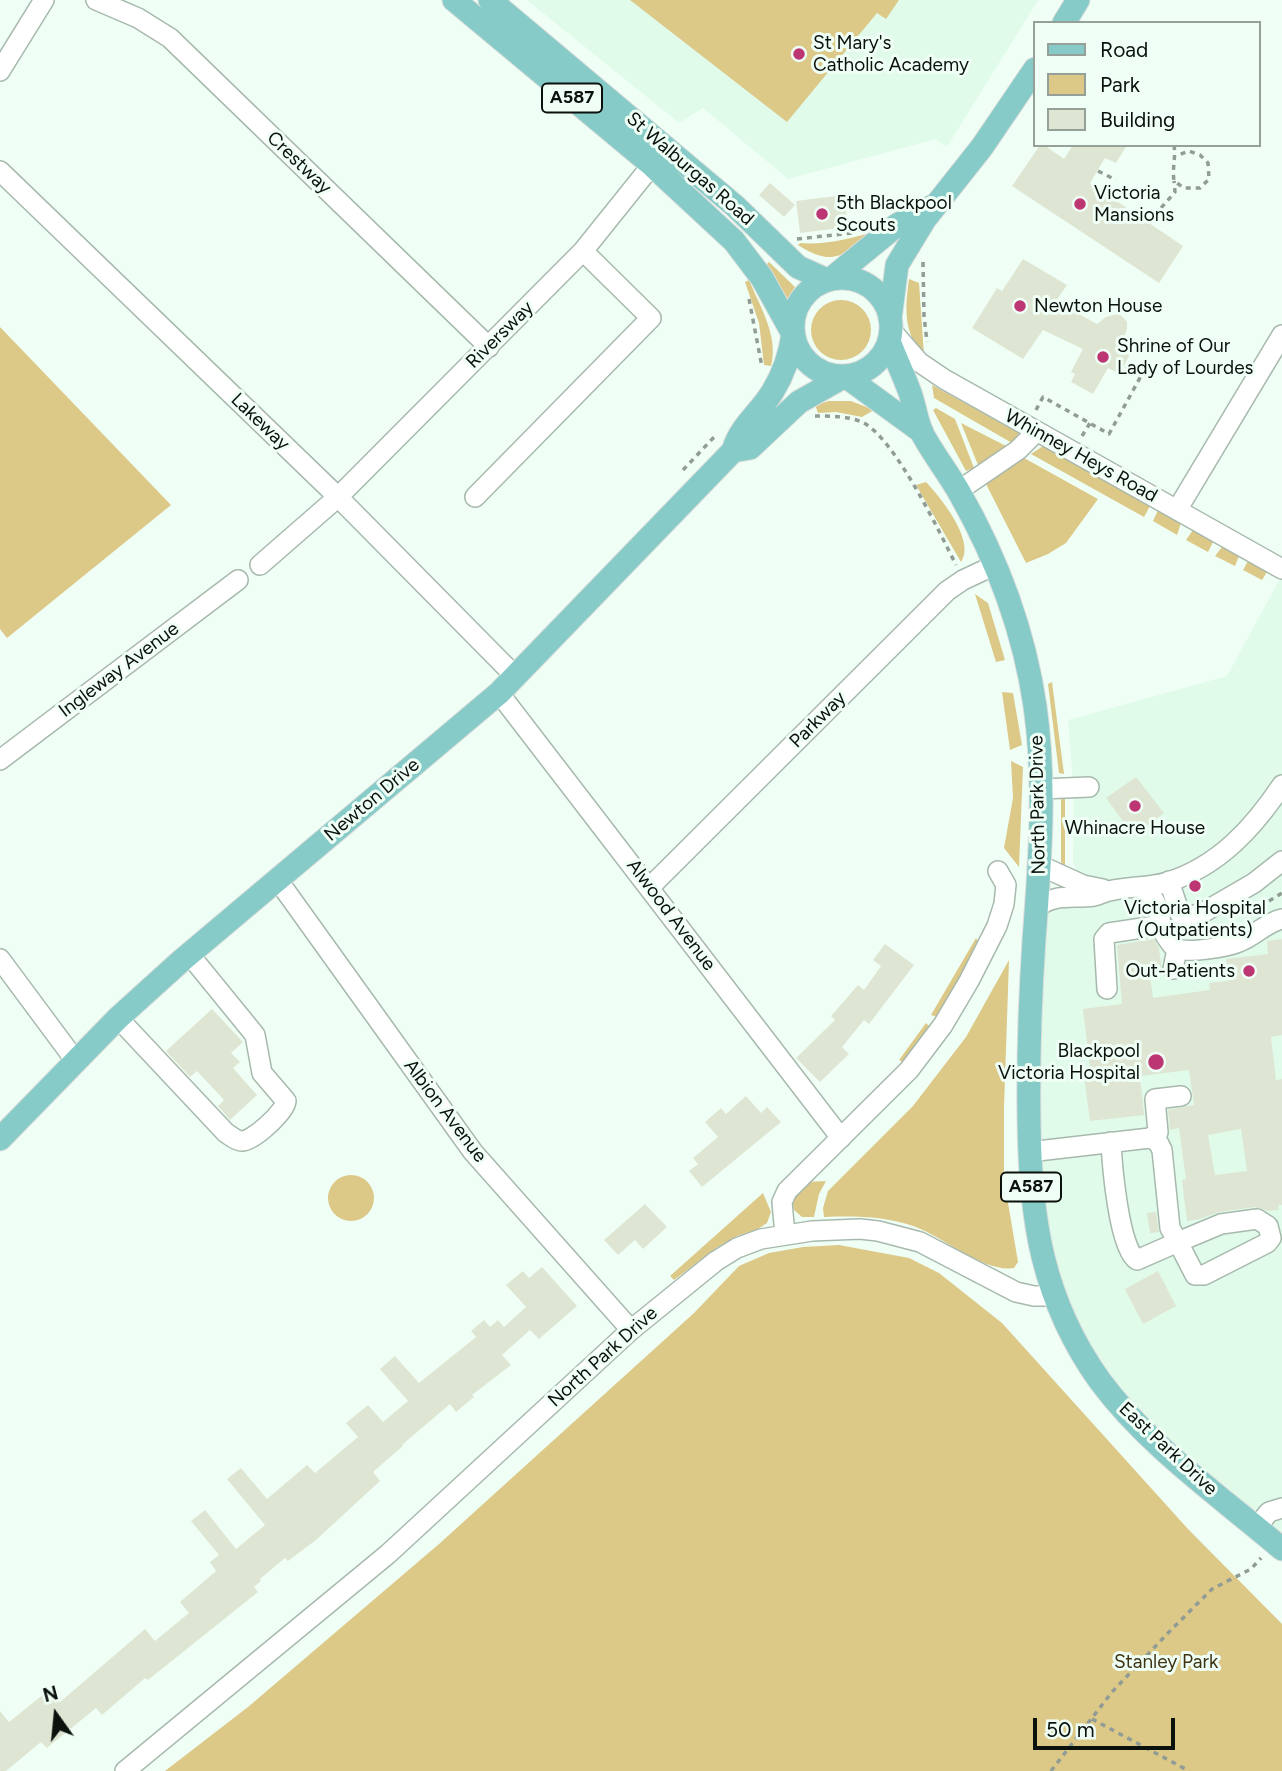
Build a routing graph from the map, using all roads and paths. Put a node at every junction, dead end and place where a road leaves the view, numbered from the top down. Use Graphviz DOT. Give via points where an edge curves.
graph roads {
  1 [pos="44,0"];
  2 [pos="96,0"];
  3 [pos="454,0"];
  4 [pos="490,0"];
  5 [pos="1078,0"];
  6 [pos="1066,21"];
  7 [pos="1034,70"];
  8 [pos="0,71"];
  9 [pos="1174,147"];
  10 [pos="1176,156"];
  11 [pos="652,165"];
  12 [pos="0,171"];
  13 [pos="1098,171"];
  14 [pos="1116,180"];
  15 [pos="1174,181"];
  16 [pos="936,204"];
  17 [pos="1148,223"];
  18 [pos="787,231"];
  19 [pos="855,233"];
  20 [pos="583,251"];
  21 [pos="924,256"];
  22 [pos="829,279"];
  23 [pos="748,298"];
  24 [pos="890,330"];
  25 [pos="793,334"];
  26 [pos="1282,335"];
  27 [pos="489,347"];
  28 [pos="928,349"];
  29 [pos="1124,365"];
  30 [pos="762,375"];
  31 [pos="845,376"];
  32 [pos="804,419"];
  33 [pos="724,425"];
  34 [pos="1031,429"];
  35 [pos="922,432"];
  36 [pos="733,451"];
  37 [pos="958,491"];
  38 [pos="694,493"];
  39 [pos="338,497"];
  40 [pos="475,497"];
  41 [pos="1177,510"];
  42 [pos="260,565"];
  43 [pos="995,565"];
  44 [pos="1282,569"];
  45 [pos="238,580"];
  46 [pos="963,580"];
  47 [pos="507,685"];
  48 [pos="0,760"];
  49 [pos="1282,785"];
  50 [pos="1089,787"];
  51 [pos="1041,789"];
  52 [pos="1282,861"];
  53 [pos="1039,865"];
  54 [pos="998,871"];
  55 [pos="277,879"];
  56 [pos="1169,881"];
  57 [pos="650,887"];
  58 [pos="1142,888"];
  59 [pos="1111,891"];
  60 [pos="1037,908"];
  61 [pos="1282,919"];
  62 [pos="1162,925"];
  63 [pos="1177,949"];
  64 [pos="189,954"];
  65 [pos="0,959"];
  66 [pos="1172,969"];
  67 [pos="1107,989"];
  68 [pos="118,1017"];
  69 [pos="75,1060"];
  70 [pos="1181,1096"];
  71 [pos="841,1138"];
  72 [pos="1150,1138"];
  73 [pos="0,1139"];
  74 [pos="1111,1142"];
  75 [pos="1029,1152"];
  76 [pos="785,1235"];
  77 [pos="1276,1237"];
  78 [pos="1178,1242"];
  79 [pos="1054,1296"];
  80 [pos="631,1330"];
  81 [pos="1282,1508"];
  82 [pos="1256,1528"];
  83 [pos="1275,1550"];
  84 [pos="1091,1719"];
  85 [pos="125,1771"];
  86 [pos="1051,1771"];
  87 [pos="1189,1771"];
  1 -- 8 [label="street"];
  2 -- 27 [label="street, Crestway" via="170,38"];
  3 -- 11 [label="main road, St Walburgas Road / A587"];
  4 -- 22 [label="main road, St Walburgas Road / A587" via="735,206 798,267"];
  5 -- 6 [label="main road"];
  7 -- 16 [label="main road"];
  9 -- 10 [label="path"];
  10 -- 15 [label="path"];
  10 -- 15 [label="path" via="1189,151 1200,155 1208,163 1209,179 1200,188 1184,188"];
  11 -- 20 [label="street, Riversway"];
  11 -- 25 [label="main road, St Walburgas Road / A587" via="734,241"];
  12 -- 39 [label="street, Lakeway"];
  13 -- 14 [label="path"];
  15 -- 17 [label="path" via="1175,192"];
  16 -- 22 [label="main road" via="897,225"];
  16 -- 24 [label="main road" via="897,265"];
  18 -- 19 [label="path" via="798,240"];
  20 -- 27 [label="street, Riversway"];
  20 -- 40 [label="street" via="651,318"];
  21 -- 28 [label="path"];
  22 -- 24 [label="main road" via="853,279 869,286 883,300"];
  22 -- 25 [label="main road" via="800,301"];
  23 -- 30 [label="path"];
  24 -- 31 [label="main road" via="875,362"];
  24 -- 34 [label="street, Whinney Heys Road" via="919,362"];
  24 -- 35 [label="main road, North Park Drive / A587"];
  25 -- 31 [label="main road" via="808,363 828,374"];
  25 -- 36 [label="main road, Newton Drive" via="789,359 778,381 737,436"];
  26 -- 41 [label="street"];
  27 -- 39 [label="street, Riversway"];
  29 -- 34 [label="path" via="1141,376 1109,434 1043,397"];
  31 -- 35 [label="main road, North Park Drive / A587"];
  31 -- 36 [label="main road, Newton Drive" via="799,402 750,448"];
  32 -- 46 [label="path" via="844,418 863,423 880,436 932,516"];
  33 -- 38 [label="path" via="678,475"];
  34 -- 37 [label="street" via="1017,450"];
  34 -- 41 [label="street, Whinney Heys Road"];
  35 -- 37 [label="main road, North Park Drive / A587"];
  36 -- 38 [label="main road, Newton Drive"];
  37 -- 43 [label="main road, North Park Drive / A587"];
  38 -- 47 [label="main road, Newton Drive"];
  39 -- 42 [label="street"];
  39 -- 47 [label="street, Lakeway"];
  41 -- 44 [label="street, Whinney Heys Road"];
  43 -- 46 [label="street, Parkway"];
  43 -- 51 [label="main road, North Park Drive / A587" via="1017,626 1035,704"];
  45 -- 48 [label="street, Ingleway Avenue"];
  46 -- 57 [label="street, Parkway"];
  47 -- 55 [label="main road, Newton Drive"];
  47 -- 57 [label="street, Alwood Avenue"];
  49 -- 56 [label="street" via="1238,841"];
  50 -- 51 [label="street"];
  51 -- 53 [label="main road, North Park Drive / A587"];
  52 -- 56 [label="street" via="1196,916 1180,914"];
  53 -- 59 [label="street" via="1083,885"];
  53 -- 60 [label="main road, North Park Drive / A587"];
  54 -- 71 [label="street" via="1006,885 997,926 943,1024 909,1070"];
  55 -- 64 [label="main road, Newton Drive"];
  55 -- 80 [label="street, Albion Avenue" via="473,1152"];
  56 -- 58 [label="street"];
  57 -- 71 [label="street, Alwood Avenue"];
  58 -- 59 [label="street"];
  58 -- 62 [label="street" via="1158,904"];
  59 -- 60 [label="street" via="1051,899"];
  60 -- 75 [label="main road, East Park Drive / A587" via="1028,1047"];
  61 -- 63 [label="street" via="1238,943"];
  62 -- 63 [label="street"];
  62 -- 67 [label="street" via="1109,933 1104,939"];
  63 -- 66 [label="street"];
  64 -- 68 [label="main road, Newton Drive"];
  64 -- 68 [label="street" via="255,1035 262,1073 286,1101 279,1115 251,1139 234,1138"];
  65 -- 69 [label="street"];
  68 -- 69 [label="main road, Newton Drive"];
  69 -- 73 [label="main road, Newton Drive"];
  70 -- 72 [label="street" via="1154,1099 1158,1132"];
  71 -- 76 [label="street" via="787,1191 782,1202"];
  72 -- 74 [label="street"];
  72 -- 78 [label="street" via="1162,1150 1170,1228"];
  74 -- 75 [label="street"];
  74 -- 78 [label="street" via="1119,1216 1133,1259"];
  75 -- 79 [label="main road, East Park Drive / A587" via="1034,1219"];
  76 -- 79 [label="street" via="840,1229 878,1231 920,1242 1016,1292"];
  76 -- 80 [label="street, North Park Drive" via="737,1248"];
  77 -- 78 [label="street" via="1257,1219 1221,1224"];
  77 -- 78 [label="street" via="1198,1276"];
  79 -- 82 [label="main road, East Park Drive / A587" via="1084,1357 1124,1410"];
  80 -- 85 [label="street, North Park Drive" via="388,1554"];
  81 -- 82 [label="street" via="1269,1512"];
  82 -- 83 [label="main road, East Park Drive / A587"];
  83 -- 84 [label="path" via="1251,1569 1212,1589"];
  84 -- 86 [label="path"];
  84 -- 87 [label="path"];
}
